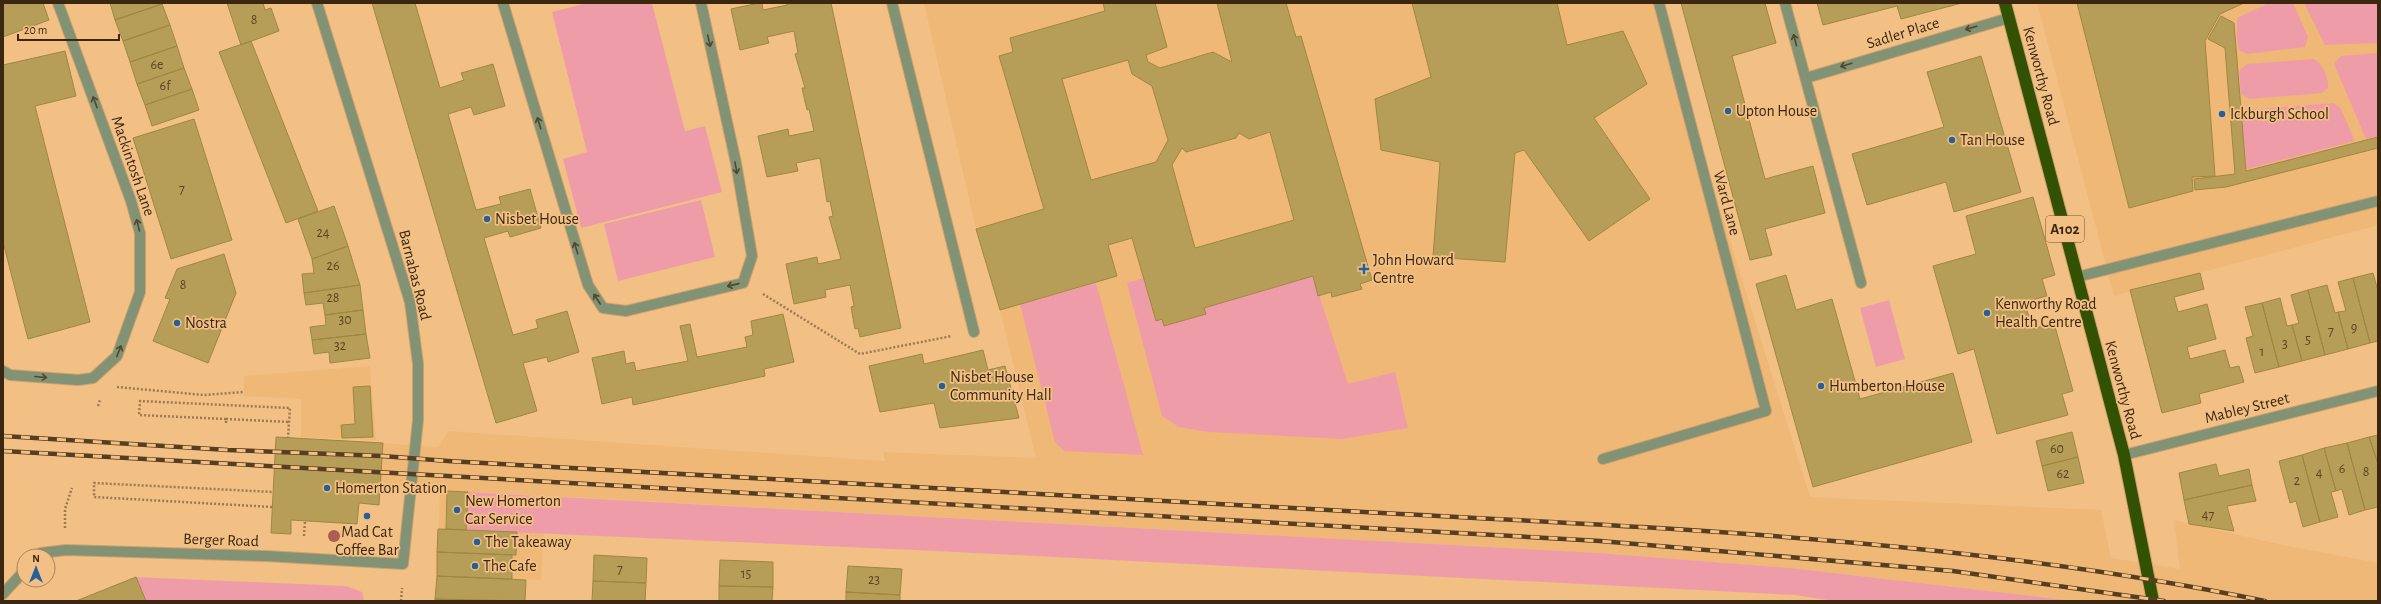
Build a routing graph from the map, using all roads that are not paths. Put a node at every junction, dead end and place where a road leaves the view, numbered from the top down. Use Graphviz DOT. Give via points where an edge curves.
graph roads {
  1 [pos="58,3"];
  2 [pos="317,3"];
  3 [pos="503,3"];
  4 [pos="701,3"];
  5 [pos="892,3"];
  6 [pos="1659,3"];
  7 [pos="1785,3"];
  8 [pos="2005,3"];
  9 [pos="2008,18"];
  10 [pos="1806,78"];
  11 [pos="2378,201"];
  12 [pos="2077,277"];
  13 [pos="1862,283"];
  14 [pos="974,332"];
  15 [pos="3,371"];
  16 [pos="2378,391"];
  17 [pos="2124,455"];
  18 [pos="1603,459"];
  19 [pos="56,551"];
  20 [pos="403,564"];
  21 [pos="16,580"];
  22 [pos="3,594"];
  23 [pos="2153,601"];
  15 -- 1 [label="street, Mackintosh Lane, one-way" via="17,375 78,380 95,376 117,356 140,292 140,233 131,201"];
  2 -- 20 [label="street, Barnabas Road" via="410,302 418,364 418,420"];
  4 -- 3 [label="street, one-way" via="736,163 752,256 743,283 626,311 603,308 588,285"];
  5 -- 14 [label="street"];
  6 -- 18 [label="street, Ward Lane" via="1766,411"];
  10 -- 7 [label="street, one-way"];
  8 -- 9 [label="highway, Kenworthy Road / A102"];
  9 -- 10 [label="street, Sadler Place, one-way"];
  9 -- 12 [label="highway, Kenworthy Road / A102"];
  10 -- 13 [label="street"];
  11 -- 12 [label="street"];
  12 -- 17 [label="highway, Kenworthy Road / A102"];
  16 -- 17 [label="street, Mabley Street"];
  17 -- 23 [label="highway, Kenworthy Road / A102"];
  19 -- 20 [label="street, Berger Road" via="266,556"];
  21 -- 22 [label="street"];
}
